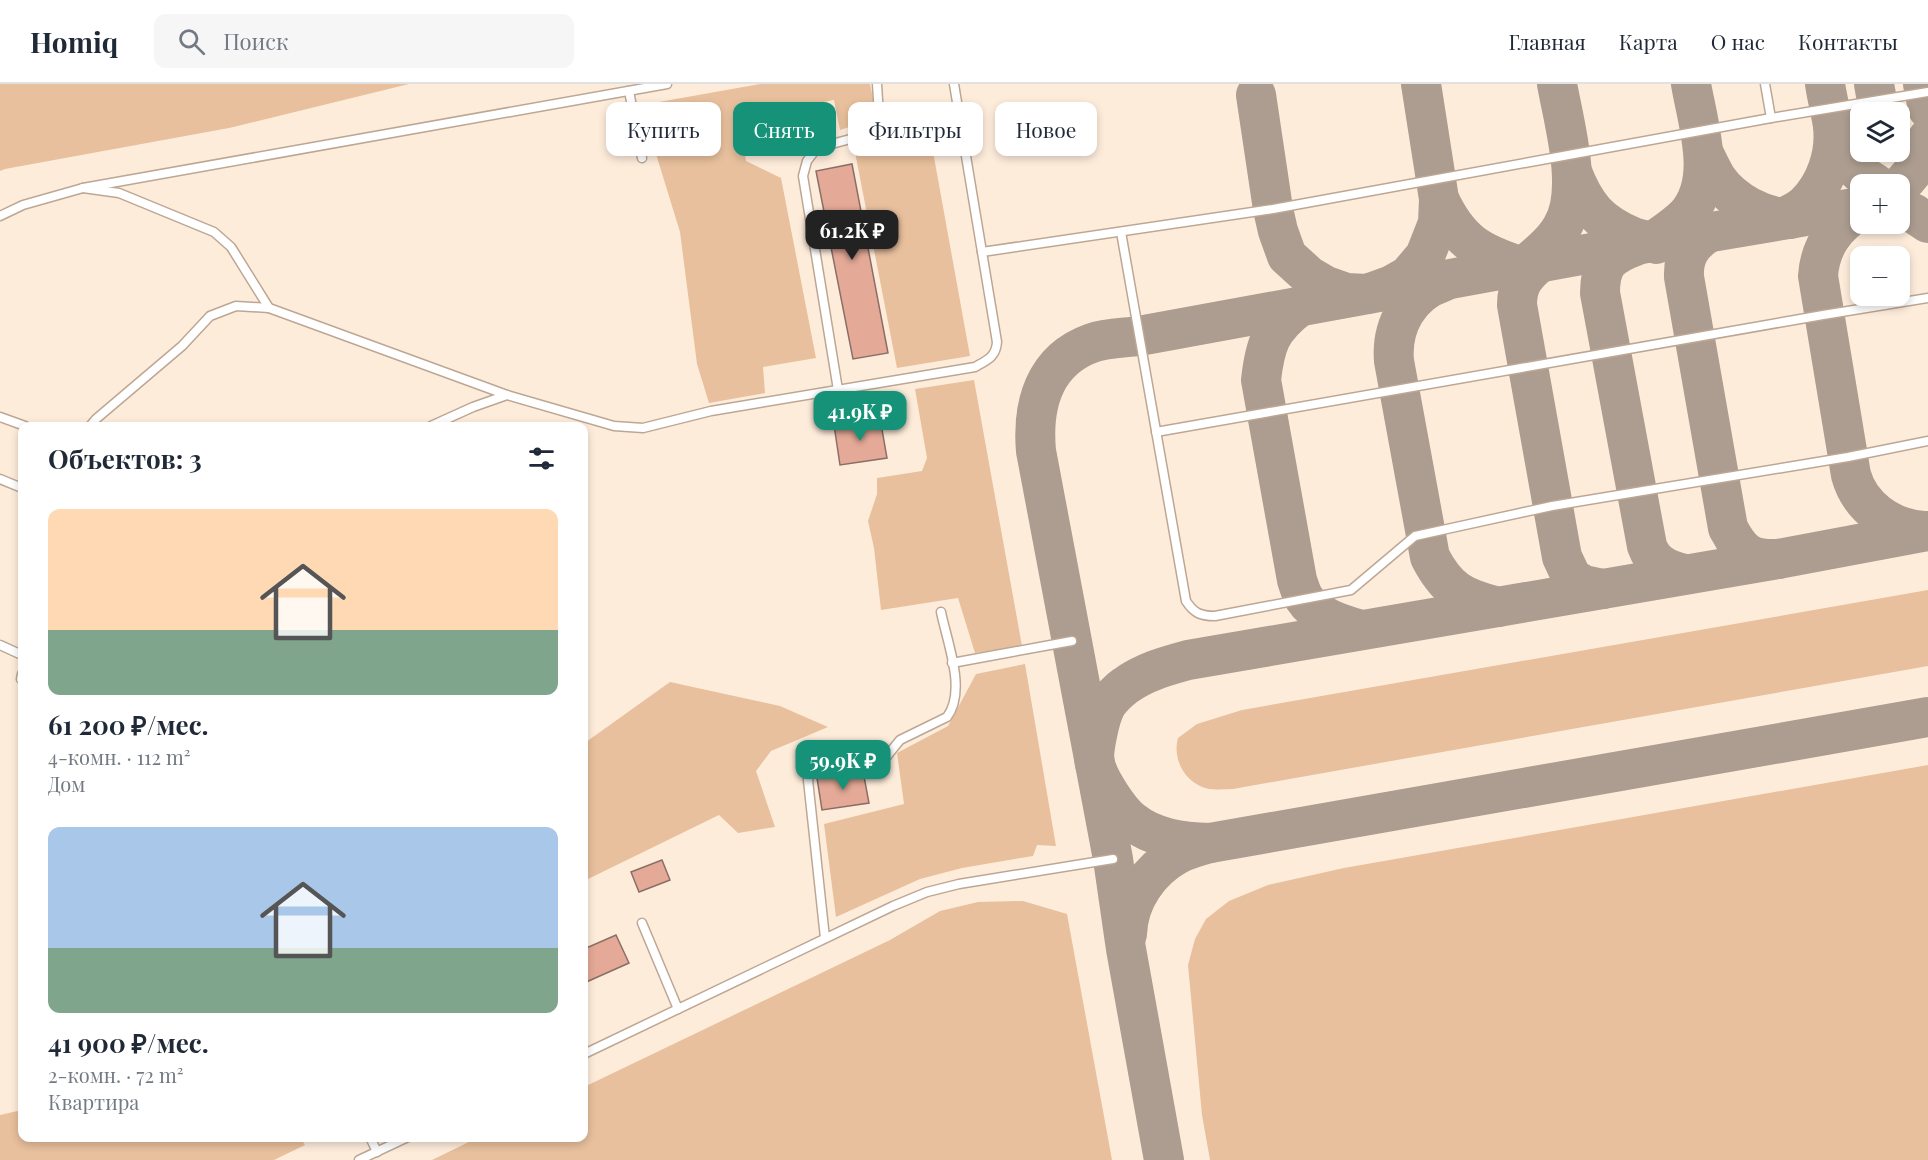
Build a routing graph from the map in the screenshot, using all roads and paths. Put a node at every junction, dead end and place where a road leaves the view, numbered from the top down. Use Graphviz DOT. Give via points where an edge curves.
graph roads {
  1 [pos="667,84"];
  2 [pos="877,84"];
  3 [pos="954,84"];
  4 [pos="1765,84"];
  5 [pos="630,91"];
  6 [pos="1928,92"];
  7 [pos="1772,118"];
  8 [pos="642,158"];
  9 [pos="83,188"];
  10 [pos="0,216"];
  11 [pos="1121,232"];
  12 [pos="982,252"];
  13 [pos="1928,298"];
  14 [pos="269,308"];
  15 [pos="837,389"];
  16 [pos="507,395"];
  17 [pos="840,402"];
  18 [pos="0,417"];
  19 [pos="93,422"];
  20 [pos="440,422"];
  21 [pos="18,423"];
  22 [pos="1156,432"];
  23 [pos="1928,441"];
  24 [pos="0,479"];
  25 [pos="18,486"];
  26 [pos="941,612"];
  27 [pos="1072,640"];
  28 [pos="0,645"];
  29 [pos="18,653"];
  30 [pos="952,663"];
  31 [pos="1113,859"];
  32 [pos="642,923"];
  33 [pos="825,938"];
  34 [pos="678,1009"];
  35 [pos="588,1052"];
  36 [pos="372,1142"];
  37 [pos="398,1142"];
  38 [pos="377,1152"];
  39 [pos="359,1160"];
  1 -- 5 [label="lane"];
  2 -- 15 [label="lane" via="880,131 817,148 807,160 803,176"];
  3 -- 12 [label="lane"];
  4 -- 7 [label="lane"];
  5 -- 8 [label="lane"];
  5 -- 9 [label="lane"];
  6 -- 7 [label="lane"];
  7 -- 11 [label="lane" via="1273,209"];
  9 -- 10 [label="lane" via="23,205"];
  9 -- 14 [label="lane" via="119,193 214,232 231,247"];
  11 -- 12 [label="lane"];
  11 -- 22 [label="lane"];
  12 -- 15 [label="lane" via="997,342 993,357 975,367"];
  13 -- 22 [label="lane"];
  14 -- 16 [label="lane"];
  14 -- 19 [label="lane" via="236,306 210,316 182,346"];
  15 -- 16 [label="lane" via="711,411 643,428 614,426"];
  15 -- 17 [label="lane"];
  16 -- 20 [label="lane"];
  18 -- 21 [label="lane"];
  22 -- 23 [label="lane" via="1186,601 1193,612 1203,616 1351,590 1415,536 1552,506"];
  24 -- 25 [label="lane"];
  26 -- 30 [label="lane"];
  27 -- 30 [label="lane"];
  28 -- 29 [label="lane"];
  30 -- 33 [label="lane" via="957,688 947,717 900,740 887,756 878,760 811,771 808,780"];
  31 -- 33 [label="lane" via="958,884 893,906"];
  32 -- 34 [label="lane"];
  33 -- 34 [label="lane"];
  34 -- 35 [label="lane"];
  36 -- 38 [label="lane"];
  37 -- 38 [label="lane"];
  38 -- 39 [label="lane"];
}
